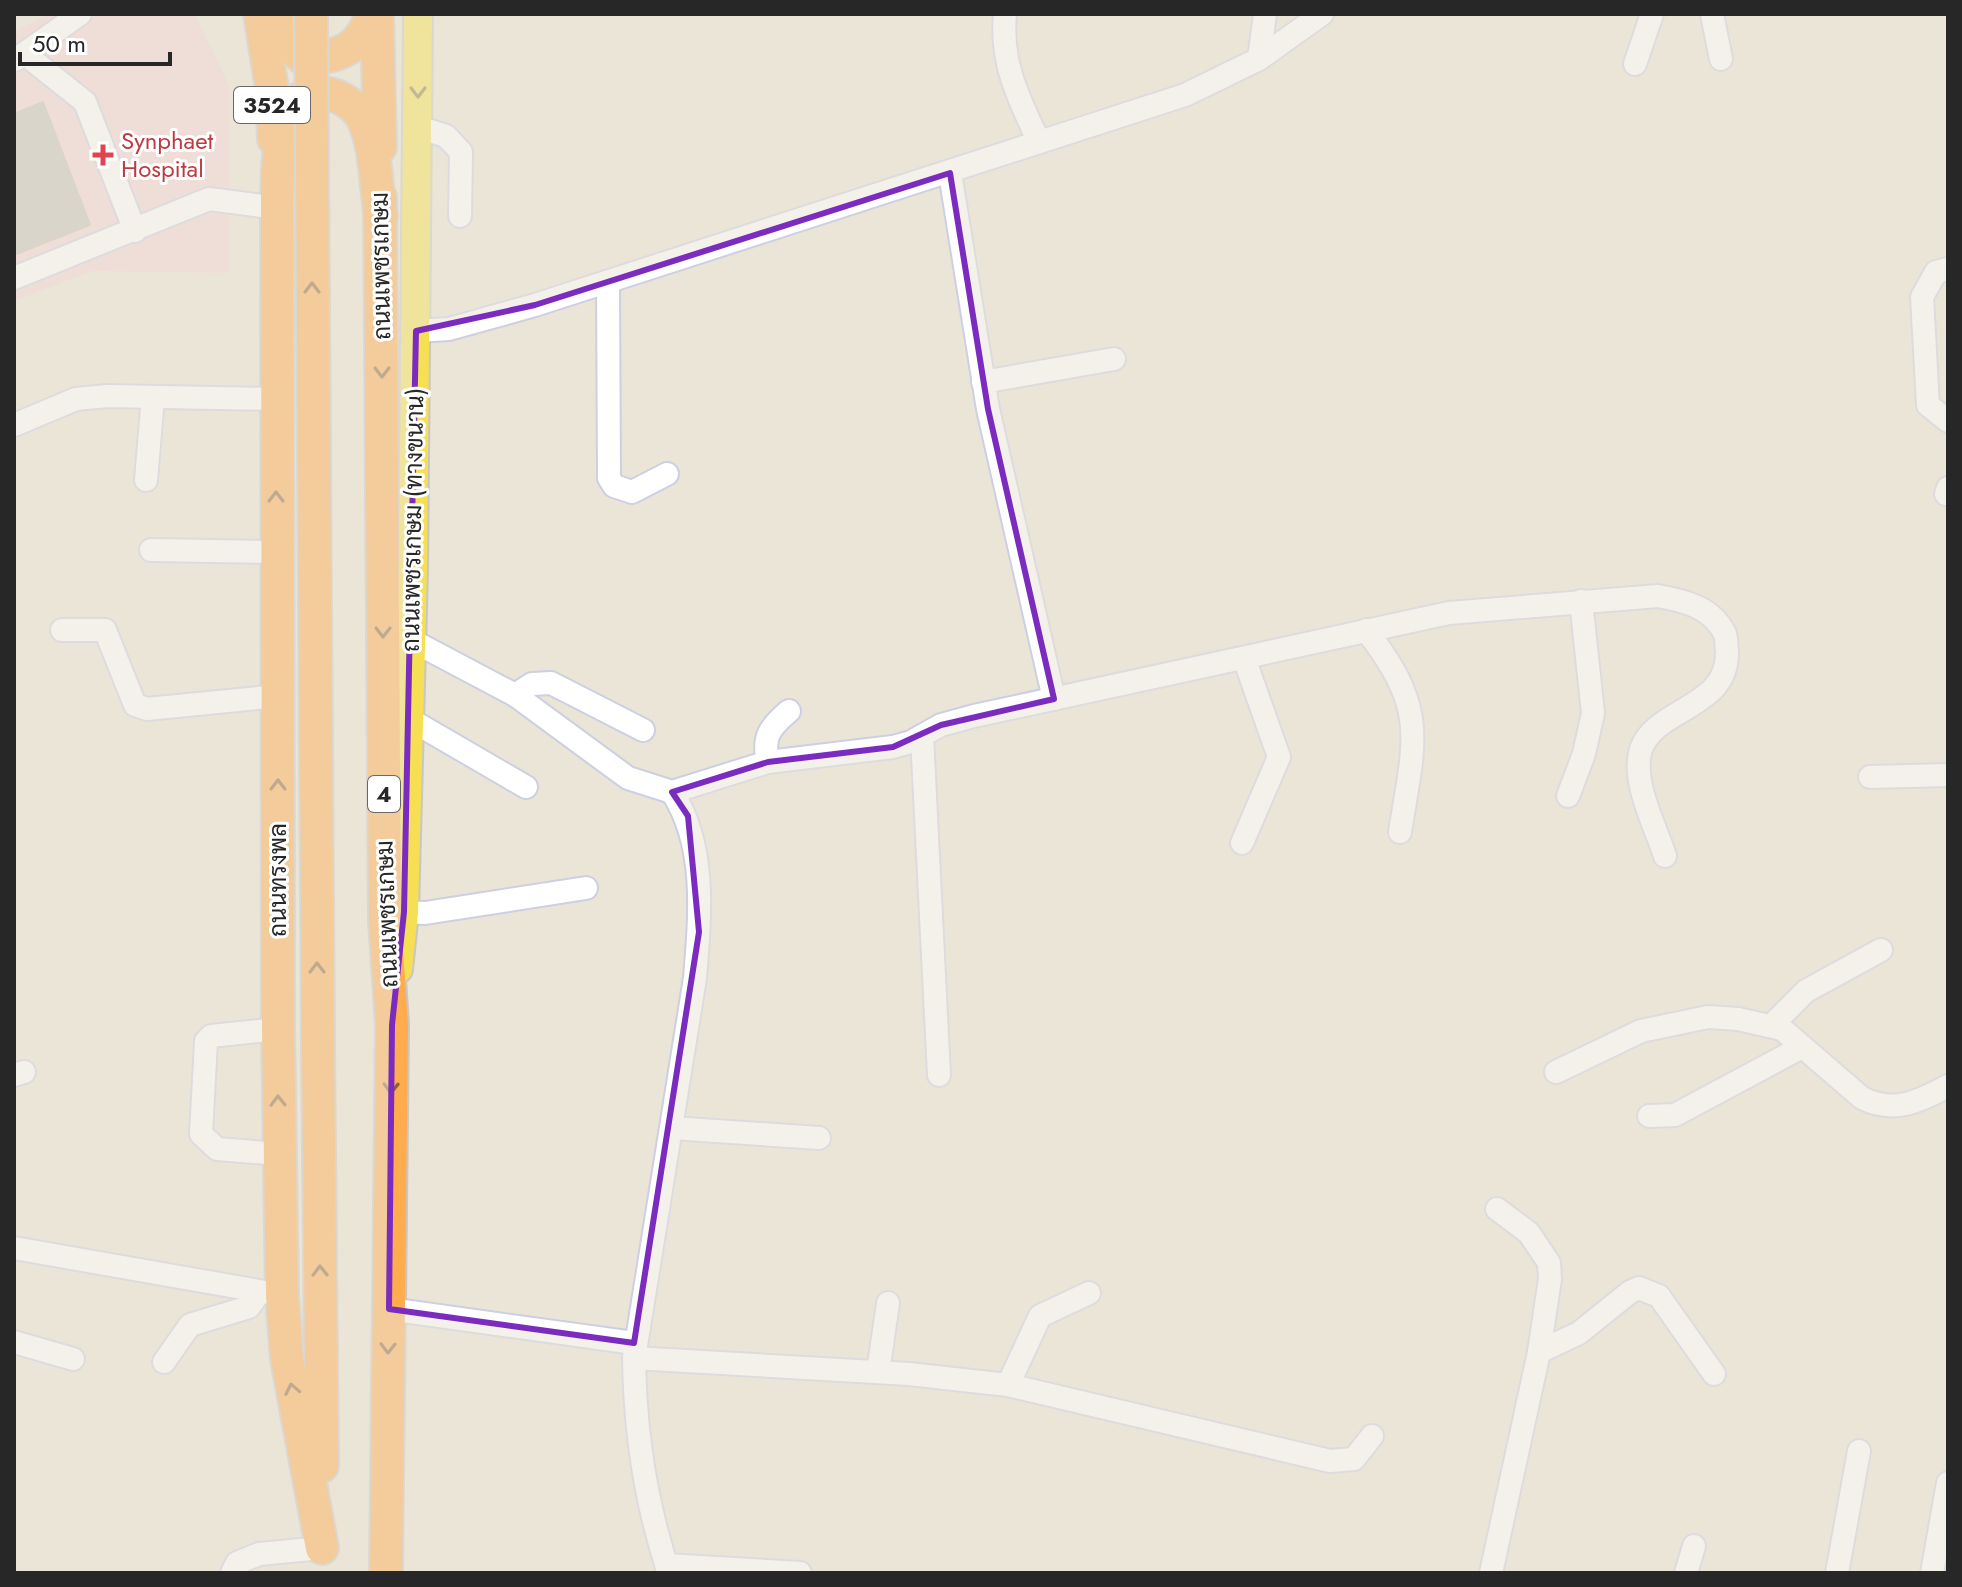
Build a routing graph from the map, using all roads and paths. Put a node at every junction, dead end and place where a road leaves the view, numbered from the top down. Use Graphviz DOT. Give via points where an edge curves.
graph roads {
  1 [pos="80,14"];
  2 [pos="260,14"];
  3 [pos="274,14"];
  4 [pos="311,14"];
  5 [pos="371,14"];
  6 [pos="377,14"];
  7 [pos="418,14"];
  8 [pos="1005,14"];
  9 [pos="1265,14"];
  10 [pos="1322,14"];
  11 [pos="1652,14"];
  12 [pos="1712,14"];
  13 [pos="20,58"];
  14 [pos="1259,59"];
  15 [pos="1721,59"];
  16 [pos="1635,64"];
  17 [pos="418,127"];
  18 [pos="1039,142"];
  19 [pos="950,173"];
  20 [pos="277,203"];
  21 [pos="381,216"];
  22 [pos="460,216"];
  23 [pos="135,231"];
  24 [pos="1948,269"];
  25 [pos="14,278"];
  26 [pos="608,282"];
  27 [pos="416,331"];
  28 [pos="1114,359"];
  29 [pos="983,382"];
  30 [pos="153,397"];
  31 [pos="277,399"];
  32 [pos="1948,421"];
  33 [pos="14,425"];
  34 [pos="667,474"];
  35 [pos="146,480"];
  36 [pos="151,550"];
  37 [pos="276,552"];
  38 [pos="1581,601"];
  39 [pos="62,630"];
  40 [pos="1366,630"];
  41 [pos="411,640"];
  42 [pos="1244,658"];
  43 [pos="515,695"];
  44 [pos="278,696"];
  45 [pos="1054,699"];
  46 [pos="789,711"];
  47 [pos="409,719"];
  48 [pos="643,730"];
  49 [pos="922,736"];
  50 [pos="768,762"];
  51 [pos="1948,775"];
  52 [pos="1870,777"];
  53 [pos="526,787"];
  54 [pos="672,792"];
  55 [pos="1568,796"];
  56 [pos="1400,832"];
  57 [pos="1242,843"];
  58 [pos="1665,856"];
  59 [pos="586,888"];
  60 [pos="404,912"];
  61 [pos="1881,950"];
  62 [pos="1773,1024"];
  63 [pos="392,1025"];
  64 [pos="278,1029"];
  65 [pos="1802,1047"];
  66 [pos="1556,1072"];
  67 [pos="939,1075"];
  68 [pos="1948,1086"];
  69 [pos="1649,1116"];
  70 [pos="672,1128"];
  71 [pos="819,1138"];
  72 [pos="279,1154"];
  73 [pos="1497,1209"];
  74 [pos="14,1248"];
  75 [pos="1089,1293"];
  76 [pos="270,1294"];
  77 [pos="888,1303"];
  78 [pos="389,1309"];
  79 [pos="14,1342"];
  80 [pos="634,1350"];
  81 [pos="1539,1352"];
  82 [pos="73,1359"];
  83 [pos="164,1362"];
  84 [pos="878,1372"];
  85 [pos="1714,1374"];
  86 [pos="1008,1385"];
  87 [pos="1372,1436"];
  88 [pos="1859,1451"];
  89 [pos="1948,1483"];
  90 [pos="1694,1546"];
  91 [pos="322,1560"];
  92 [pos="668,1569"];
  93 [pos="232,1573"];
  94 [pos="386,1573"];
  95 [pos="800,1573"];
  96 [pos="1491,1573"];
  97 [pos="1686,1573"];
  98 [pos="1837,1573"];
  99 [pos="1932,1573"];
  1 -- 13 [label="street"];
  2 -- 20 [label="highway, ถนนทรงพล / 3524" via="272,89"];
  3 -- 5 [label="highway" via="288,44 303,58 325,59 350,49"];
  91 -- 4 [label="highway, one-way, bridge"];
  6 -- 21 [label="highway, ถนนเพชรเกษม / 4"];
  7 -- 17 [label="main road, ถนนเพชรเกษม (ทางขนาน) / 4, one-way"];
  8 -- 18 [label="street" via="1003,46 1009,75"];
  9 -- 14 [label="street"];
  10 -- 14 [label="street"];
  11 -- 16 [label="street"];
  12 -- 15 [label="street"];
  13 -- 23 [label="street" via="85,102"];
  14 -- 18 [label="street" via="1185,95"];
  17 -- 22 [label="street" via="446,136 461,152"];
  17 -- 27 [label="main road, ถนนเพชรเกษม (ทางขนาน) / 4"];
  18 -- 19 [label="street"];
  19 -- 26 [label="street"];
  19 -- 29 [label="street"];
  20 -- 21 [label="highway" via="288,111 300,98 320,92 336,96 362,117"];
  20 -- 23 [label="street" via="209,199"];
  20 -- 31 [label="highway, ถนนทรงพล"];
  21 -- 63 [label="highway, ถนนเพชรเกษม / 4, one-way" via="385,920"];
  23 -- 25 [label="street"];
  24 -- 32 [label="street" via="1936,272 1922,297 1928,405"];
  26 -- 27 [label="street" via="449,329"];
  26 -- 34 [label="street" via="609,478 622,492 632,492"];
  27 -- 41 [label="main road, ถนนเพชรเกษม (ทางขนาน) / 4"];
  28 -- 29 [label="street"];
  29 -- 45 [label="street"];
  30 -- 31 [label="street"];
  30 -- 33 [label="street" via="76,399"];
  30 -- 35 [label="street"];
  37 -- 31 [label="highway, ถนนทรงพล, one-way"];
  36 -- 37 [label="street"];
  37 -- 44 [label="highway, ถนนทรงพล"];
  38 -- 40 [label="street" via="1449,613"];
  38 -- 55 [label="street" via="1593,713"];
  38 -- 58 [label="street" via="1658,596 1686,601 1712,615 1726,637 1727,666 1717,686 1648,733 1640,752 1638,773"];
  39 -- 44 [label="street" via="105,630 135,705 147,709"];
  40 -- 42 [label="street"];
  40 -- 56 [label="street" via="1387,657 1413,714"];
  41 -- 43 [label="street"];
  41 -- 47 [label="main road, ถนนเพชรเกษม (ทางขนาน) / 4"];
  42 -- 45 [label="street"];
  42 -- 57 [label="street" via="1279,757"];
  43 -- 48 [label="street" via="532,684 551,683"];
  43 -- 54 [label="street" via="628,778"];
  64 -- 44 [label="highway, ถนนทรงพล, one-way"];
  45 -- 49 [label="street" via="941,725"];
  46 -- 50 [label="street" via="767,733"];
  47 -- 53 [label="street"];
  47 -- 60 [label="main road, ถนนเพชรเกษม (ทางขนาน) / 4"];
  49 -- 50 [label="street" via="893,747"];
  49 -- 67 [label="street"];
  50 -- 54 [label="street"];
  51 -- 52 [label="street"];
  54 -- 70 [label="street" via="688,816 699,895 695,978"];
  59 -- 60 [label="street"];
  60 -- 63 [label="main road, ถนนเพชรเกษม (ทางขนาน) / 4"];
  61 -- 62 [label="street" via="1806,991"];
  62 -- 65 [label="street"];
  62 -- 66 [label="street" via="1708,1017 1682,1021 1641,1031"];
  63 -- 78 [label="highway, ถนนเพชรเกษม / 4, one-way"];
  72 -- 64 [label="highway, ถนนทรงพล, one-way"];
  64 -- 72 [label="street" via="211,1036 206,1041 201,1134 217,1149"];
  65 -- 68 [label="street" via="1877,1106 1914,1103"];
  65 -- 69 [label="street" via="1675,1115"];
  70 -- 71 [label="street"];
  70 -- 80 [label="street"];
  72 -- 76 [label="highway, ถนนทรงพล"];
  73 -- 81 [label="street" via="1529,1233 1549,1263"];
  74 -- 76 [label="street"];
  75 -- 86 [label="street" via="1040,1316"];
  76 -- 83 [label="street" via="249,1307 190,1325"];
  91 -- 76 [label="highway, ถนนทรงพล, one-way" via="287,1359"];
  77 -- 84 [label="street"];
  78 -- 80 [label="street"];
  78 -- 94 [label="highway, ถนนเพชรเกษม / 4, one-way"];
  79 -- 82 [label="street"];
  80 -- 84 [label="street"];
  80 -- 92 [label="street" via="635,1419 644,1479"];
  81 -- 85 [label="street" via="1579,1333 1639,1288 1659,1296"];
  81 -- 96 [label="street"];
  84 -- 86 [label="street"];
  86 -- 87 [label="street" via="1330,1461 1354,1459"];
  88 -- 98 [label="street"];
  89 -- 99 [label="street"];
  90 -- 97 [label="street"];
  91 -- 93 [label="street" via="259,1554 237,1563"];
  92 -- 95 [label="street"];
}
